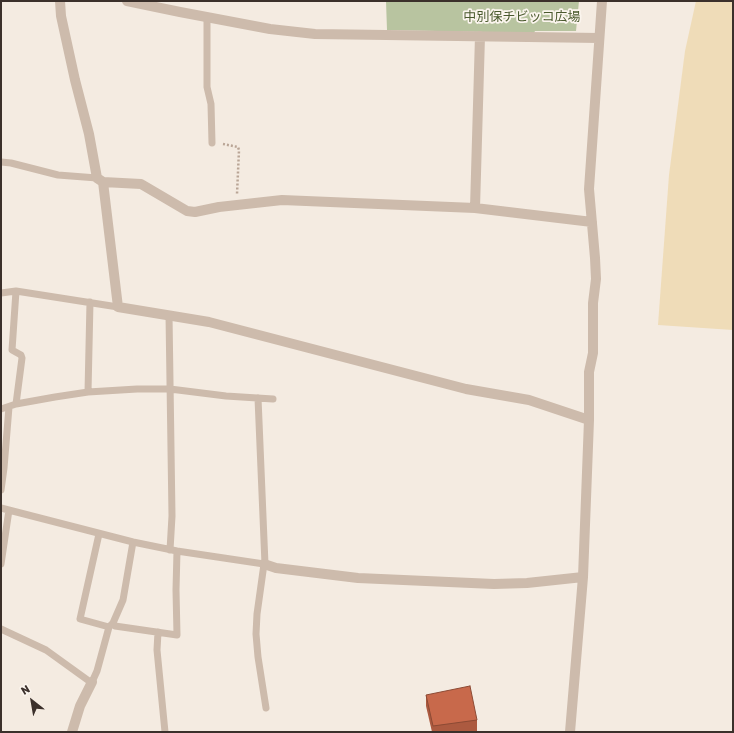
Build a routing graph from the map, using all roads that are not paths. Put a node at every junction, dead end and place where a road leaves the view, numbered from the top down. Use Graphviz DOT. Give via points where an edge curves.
graph roads {
  1 [pos="60,1"];
  2 [pos="127,1"];
  3 [pos="602,1"];
  4 [pos="208,18"];
  5 [pos="480,36"];
  6 [pos="599,38"];
  7 [pos="212,143"];
  8 [pos="1,162"];
  9 [pos="100,180"];
  10 [pos="475,208"];
  11 [pos="592,222"];
  12 [pos="16,291"];
  13 [pos="1,293"];
  14 [pos="90,302"];
  15 [pos="118,307"];
  16 [pos="169,315"];
  17 [pos="170,389"];
  18 [pos="88,392"];
  19 [pos="258,398"];
  20 [pos="273,399"];
  21 [pos="16,404"];
  22 [pos="8,407"];
  23 [pos="1,409"];
  24 [pos="589,420"];
  25 [pos="1,490"];
  26 [pos="1,508"];
  27 [pos="9,510"];
  28 [pos="99,534"];
  29 [pos="133,542"];
  30 [pos="170,550"];
  31 [pos="178,551"];
  32 [pos="1,564"];
  33 [pos="265,564"];
  34 [pos="583,577"];
  35 [pos="111,625"];
  36 [pos="1,628"];
  37 [pos="158,632"];
  38 [pos="92,682"];
  39 [pos="266,708"];
  40 [pos="72,732"];
  41 [pos="165,732"];
  42 [pos="570,732"];
  1 -- 9 [label="street" via="75,80"];
  2 -- 4 [label="street"];
  3 -- 6 [label="street"];
  4 -- 5 [label="street" via="315,34"];
  4 -- 7 [label="lane" via="208,87"];
  5 -- 6 [label="street"];
  5 -- 10 [label="street"];
  6 -- 11 [label="street" via="589,190"];
  8 -- 9 [label="lane" via="58,175"];
  9 -- 10 [label="street" via="141,184 186,211 194,212 282,200"];
  9 -- 15 [label="street"];
  10 -- 11 [label="street"];
  11 -- 24 [label="street" via="596,279 593,303 593,353 589,372"];
  12 -- 13 [label="lane"];
  12 -- 14 [label="lane"];
  12 -- 21 [label="lane" via="12,350 22,358"];
  14 -- 15 [label="lane"];
  14 -- 18 [label="lane"];
  15 -- 16 [label="street"];
  16 -- 17 [label="lane"];
  16 -- 24 [label="street" via="209,322 466,389 529,400"];
  17 -- 18 [label="lane"];
  17 -- 19 [label="lane"];
  17 -- 30 [label="lane"];
  18 -- 21 [label="lane"];
  19 -- 20 [label="lane"];
  19 -- 33 [label="lane"];
  21 -- 22 [label="lane"];
  22 -- 23 [label="lane"];
  22 -- 25 [label="lane"];
  24 -- 34 [label="street"];
  26 -- 27 [label="lane"];
  27 -- 28 [label="lane"];
  27 -- 32 [label="lane"];
  28 -- 29 [label="lane"];
  28 -- 35 [label="lane" via="80,619"];
  29 -- 30 [label="lane"];
  29 -- 35 [label="lane" via="123,600"];
  30 -- 31 [label="lane"];
  31 -- 33 [label="lane"];
  31 -- 37 [label="lane" via="177,635"];
  33 -- 34 [label="street" via="276,568 358,578 494,584"];
  33 -- 39 [label="lane" via="256,634"];
  34 -- 42 [label="street"];
  35 -- 37 [label="lane"];
  35 -- 38 [label="lane"];
  36 -- 38 [label="lane" via="46,650"];
  37 -- 41 [label="lane" via="157,650"];
  38 -- 40 [label="street" via="80,706"];
}
